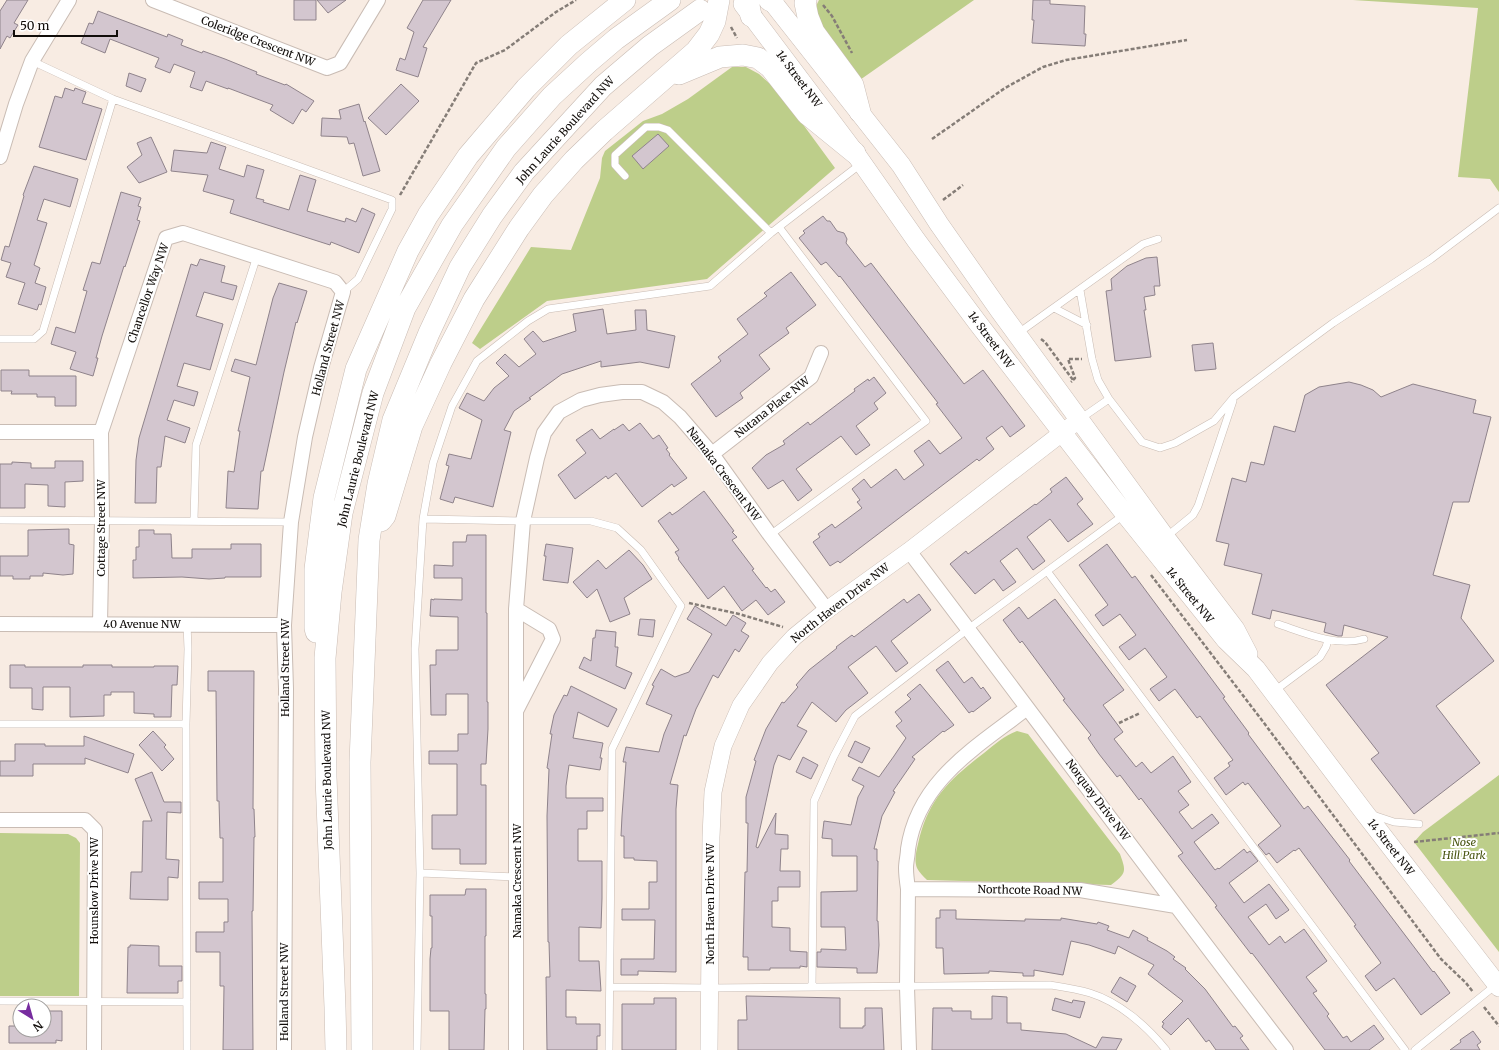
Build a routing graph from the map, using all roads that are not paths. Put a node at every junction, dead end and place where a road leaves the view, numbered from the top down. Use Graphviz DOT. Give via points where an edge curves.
graph roads {
  1 [pos="69,0"];
  2 [pos="153,0"];
  3 [pos="378,0"];
  4 [pos="625,0"];
  5 [pos="670,0"];
  6 [pos="719,0"];
  7 [pos="806,0"];
  8 [pos="771,1"];
  9 [pos="747,5"];
  10 [pos="700,10"];
  11 [pos="32,61"];
  12 [pos="665,79"];
  13 [pos="113,99"];
  14 [pos="860,112"];
  15 [pos="0,156"];
  16 [pos="859,158"];
  17 [pos="625,176"];
  18 [pos="1499,208"];
  19 [pos="779,227"];
  20 [pos="772,232"];
  21 [pos="1158,239"];
  22 [pos="257,256"];
  23 [pos="1080,290"];
  24 [pos="343,292"];
  25 [pos="1054,308"];
  26 [pos="1086,325"];
  27 [pos="1017,334"];
  28 [pos="0,339"];
  29 [pos="821,353"];
  30 [pos="1234,397"];
  31 [pos="1109,399"];
  32 [pos="1080,420"];
  33 [pos="0,432"];
  34 [pos="101,432"];
  35 [pos="1063,433"];
  36 [pos="712,454"];
  37 [pos="1125,514"];
  38 [pos="422,519"];
  39 [pos="0,520"];
  40 [pos="102,520"];
  41 [pos="194,520"];
  42 [pos="291,522"];
  43 [pos="523,522"];
  44 [pos="770,535"];
  45 [pos="1165,537"];
  46 [pos="369,540"];
  47 [pos="909,551"];
  48 [pos="1048,571"];
  49 [pos="516,609"];
  50 [pos="827,610"];
  51 [pos="0,624"];
  52 [pos="100,624"];
  53 [pos="187,624"];
  54 [pos="1278,624"];
  55 [pos="284,625"];
  56 [pos="968,629"];
  57 [pos="1364,638"];
  58 [pos="1328,640"];
  59 [pos="325,658"];
  60 [pos="1256,669"];
  61 [pos="1273,692"];
  62 [pos="1027,708"];
  63 [pos="516,711"];
  64 [pos="0,724"];
  65 [pos="186,724"];
  66 [pos="1364,812"];
  67 [pos="0,820"];
  68 [pos="1419,824"];
  69 [pos="420,873"];
  70 [pos="517,877"];
  71 [pos="908,889"];
  72 [pos="1176,906"];
  73 [pos="1498,985"];
  74 [pos="610,987"];
  75 [pos="812,987"];
  76 [pos="907,987"];
  77 [pos="710,988"];
  78 [pos="0,1001"];
  79 [pos="94,1001"];
  80 [pos="187,1002"];
  81 [pos="94,1050"];
  82 [pos="187,1050"];
  83 [pos="284,1050"];
  84 [pos="336,1050"];
  85 [pos="362,1050"];
  86 [pos="417,1050"];
  87 [pos="516,1050"];
  88 [pos="609,1050"];
  89 [pos="708,1050"];
  90 [pos="909,1050"];
  91 [pos="1166,1050"];
  92 [pos="1286,1050"];
  93 [pos="1406,1050"];
  94 [pos="1414,1050"];
  1 -- 11 [label="street"];
  2 -- 3 [label="street, Coleridge Crescent NW" via="327,68 340,63"];
  4 -- 59 [label="main road" via="569,45 526,88 468,156 428,215 408,251 356,368 324,498 315,569 315,628"];
  5 -- 59 [label="main road, John Laurie Boulevard NW" via="589,62 552,96 506,148 452,225 405,308 373,393 342,513"];
  6 -- 12 [label="main road" via="715,21 709,34 696,51"];
  7 -- 14 [label="main road" via="808,17 814,32 853,85"];
  8 -- 14 [label="main road, 14 Street NW"];
  9 -- 16 [label="main road, 14 Street NW"];
  10 -- 46 [label="main road, John Laurie Boulevard NW" via="650,46 603,86 524,172 460,267 393,420 378,484"];
  11 -- 13 [label="lane"];
  11 -- 15 [label="street"];
  12 -- 16 [label="main road" via="720,57 743,55 758,58 770,67 807,114"];
  12 -- 46 [label="main road" via="574,160 543,195 519,228 474,299 441,363 412,426 385,516"];
  13 -- 24 [label="lane" via="392,200 392,209 358,279"];
  13 -- 28 [label="lane" via="43,331 34,339"];
  14 -- 27 [label="main road, 14 Street NW" via="902,165 939,224"];
  16 -- 19 [label="lane"];
  16 -- 35 [label="main road, 14 Street NW" via="944,278"];
  17 -- 20 [label="lane" via="615,165 615,155 646,128 659,127 668,130"];
  18 -- 30 [label="lane" via="1431,259 1333,323"];
  19 -- 20 [label="lane"];
  19 -- 44 [label="lane" via="926,421"];
  20 -- 38 [label="lane" via="710,286 548,309 528,321 477,361 452,406 433,463"];
  21 -- 23 [label="lane" via="1143,244"];
  22 -- 24 [label="street, Chancellor Way NW" via="335,282"];
  22 -- 34 [label="street, Chancellor Way NW" via="183,233 166,238"];
  22 -- 41 [label="lane" via="196,445"];
  23 -- 25 [label="lane"];
  23 -- 26 [label="lane"];
  24 -- 42 [label="street, Holland Street NW" via="321,368 305,437"];
  25 -- 26 [label="lane"];
  25 -- 27 [label="lane"];
  26 -- 31 [label="lane" via="1098,380"];
  27 -- 32 [label="main road, 14 Street NW"];
  29 -- 36 [label="street, Nutana Place NW" via="811,377"];
  30 -- 31 [label="lane" via="1214,421 1174,444 1160,448 1142,442"];
  30 -- 45 [label="lane" via="1198,506 1193,515"];
  31 -- 32 [label="lane"];
  32 -- 35 [label="street, North Haven Drive NW"];
  32 -- 45 [label="main road, 14 Street NW"];
  33 -- 34 [label="street"];
  34 -- 40 [label="street, Cottage Street NW"];
  35 -- 37 [label="main road, 14 Street NW"];
  35 -- 47 [label="street, North Haven Drive NW"];
  36 -- 43 [label="street, Namaka Crescent NW" via="680,417 663,402 642,392 622,392 581,400 559,412 544,434"];
  36 -- 44 [label="street, Namaka Crescent NW"];
  37 -- 48 [label="lane"];
  37 -- 60 [label="main road, 14 Street NW" via="1226,640"];
  38 -- 43 [label="lane"];
  38 -- 69 [label="lane" via="415,649"];
  39 -- 40 [label="lane"];
  40 -- 41 [label="lane"];
  40 -- 52 [label="street, Cottage Street NW"];
  41 -- 42 [label="lane"];
  42 -- 55 [label="street, Holland Street NW"];
  43 -- 49 [label="street, Namaka Crescent NW"];
  43 -- 74 [label="lane" via="591,521 617,528 641,550 681,606 612,749"];
  44 -- 50 [label="street, Namaka Crescent NW"];
  45 -- 60 [label="main road, 14 Street NW" via="1235,629"];
  46 -- 85 [label="main road, John Laurie Boulevard NW" via="360,762"];
  47 -- 50 [label="street, North Haven Drive NW"];
  47 -- 56 [label="street, Norquay Drive NW"];
  48 -- 56 [label="lane"];
  48 -- 93 [label="lane"];
  49 -- 63 [label="street, Namaka Crescent NW"];
  49 -- 63 [label="street, Namaka Crescent NW" via="549,629 553,639"];
  50 -- 77 [label="street, North Haven Drive NW" via="794,637 770,663 741,705 723,746 713,792"];
  51 -- 52 [label="street, 40 Avenue NW"];
  52 -- 53 [label="street, 40 Avenue NW"];
  53 -- 55 [label="street, 40 Avenue NW"];
  53 -- 65 [label="lane"];
  54 -- 58 [label="lane"];
  55 -- 83 [label="street, Holland Street NW"];
  56 -- 62 [label="street, Norquay Drive NW"];
  56 -- 75 [label="lane" via="855,716 814,801"];
  57 -- 58 [label="lane" via="1353,642"];
  58 -- 61 [label="lane" via="1320,658"];
  59 -- 84 [label="main road, John Laurie Boulevard NW" via="326,777"];
  60 -- 61 [label="main road, 14 Street NW"];
  61 -- 66 [label="main road, 14 Street NW"];
  62 -- 71 [label="street" via="962,758 929,793 910,834 906,867"];
  62 -- 72 [label="street, Norquay Drive NW"];
  63 -- 70 [label="street, Namaka Crescent NW"];
  64 -- 65 [label="lane"];
  65 -- 80 [label="lane"];
  66 -- 68 [label="lane" via="1394,822"];
  66 -- 73 [label="main road, 14 Street NW"];
  67 -- 79 [label="street, Hounslow Drive NW" via="85,820 94,830"];
  69 -- 70 [label="lane"];
  69 -- 86 [label="lane"];
  70 -- 87 [label="street, Namaka Crescent NW"];
  71 -- 72 [label="street, Northcote Road NW" via="1080,890"];
  71 -- 76 [label="street"];
  72 -- 92 [label="street, Norquay Drive NW"];
  73 -- 94 [label="lane"];
  74 -- 77 [label="lane"];
  74 -- 88 [label="lane"];
  75 -- 76 [label="lane"];
  75 -- 77 [label="lane"];
  76 -- 90 [label="street"];
  76 -- 91 [label="lane" via="977,984 1050,985 1090,993 1116,1005 1157,1039"];
  77 -- 89 [label="street, North Haven Drive NW"];
  78 -- 79 [label="lane"];
  79 -- 80 [label="lane"];
  79 -- 81 [label="street, Hounslow Drive NW"];
  80 -- 82 [label="lane"];
}
